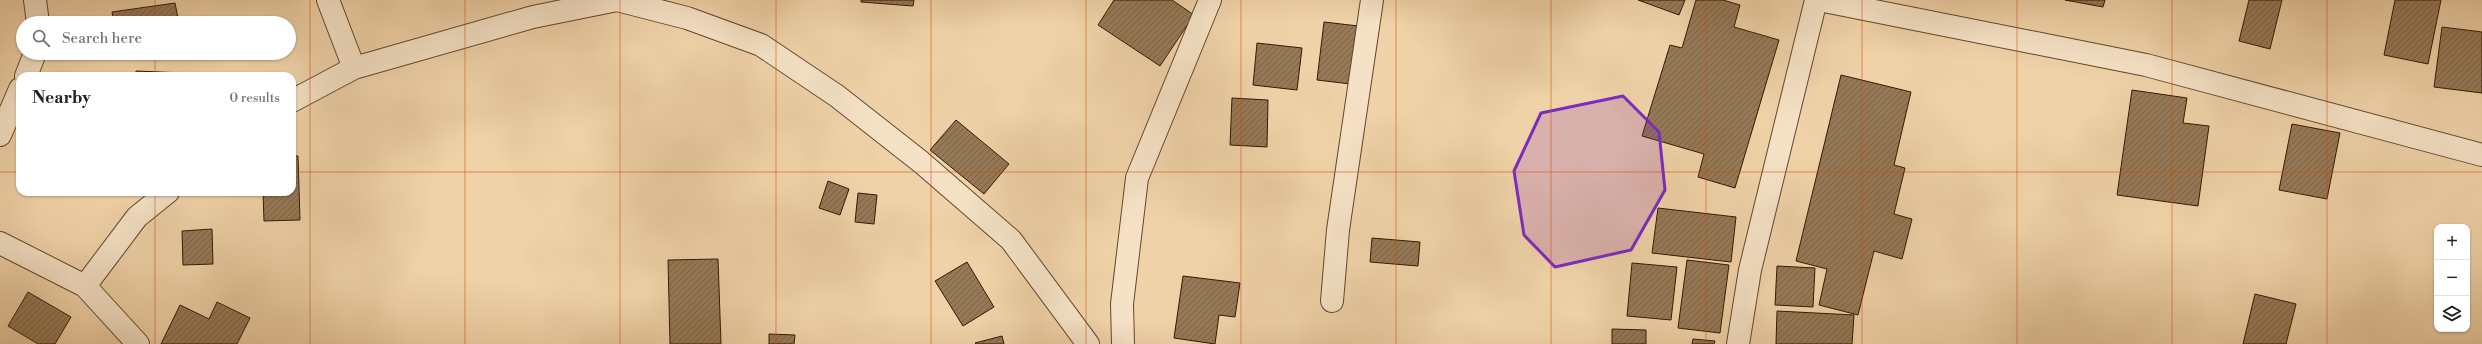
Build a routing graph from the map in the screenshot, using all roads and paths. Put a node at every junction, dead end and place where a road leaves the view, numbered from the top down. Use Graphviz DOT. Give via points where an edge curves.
graph roads {
  1 [pos="35,0"];
  2 [pos="328,0"];
  3 [pos="1210,0"];
  4 [pos="1372,0"];
  5 [pos="1818,0"];
  6 [pos="37,16"];
  7 [pos="32,60"];
  8 [pos="354,68"];
  9 [pos="28,72"];
  10 [pos="16,98"];
  11 [pos="296,99"];
  12 [pos="0,135"];
  13 [pos="2482,154"];
  14 [pos="163,196"];
  15 [pos="0,243"];
  16 [pos="85,286"];
  17 [pos="1332,301"];
  18 [pos="138,344"];
  19 [pos="1088,344"];
  20 [pos="1123,344"];
  21 [pos="1738,344"];
  1 -- 6 [label="street"];
  2 -- 8 [label="street"];
  3 -- 20 [label="street" via="1137,178 1122,304"];
  4 -- 17 [label="street" via="1338,230"];
  5 -- 13 [label="street" via="2146,65"];
  5 -- 21 [label="street" via="1750,270"];
  7 -- 9 [label="street"];
  8 -- 11 [label="street"];
  8 -- 19 [label="street" via="533,17 617,0 687,18 761,45 837,96 921,162 1011,240"];
  10 -- 12 [label="street"];
  14 -- 16 [label="street" via="137,217"];
  15 -- 16 [label="street"];
  16 -- 18 [label="street"];
}
